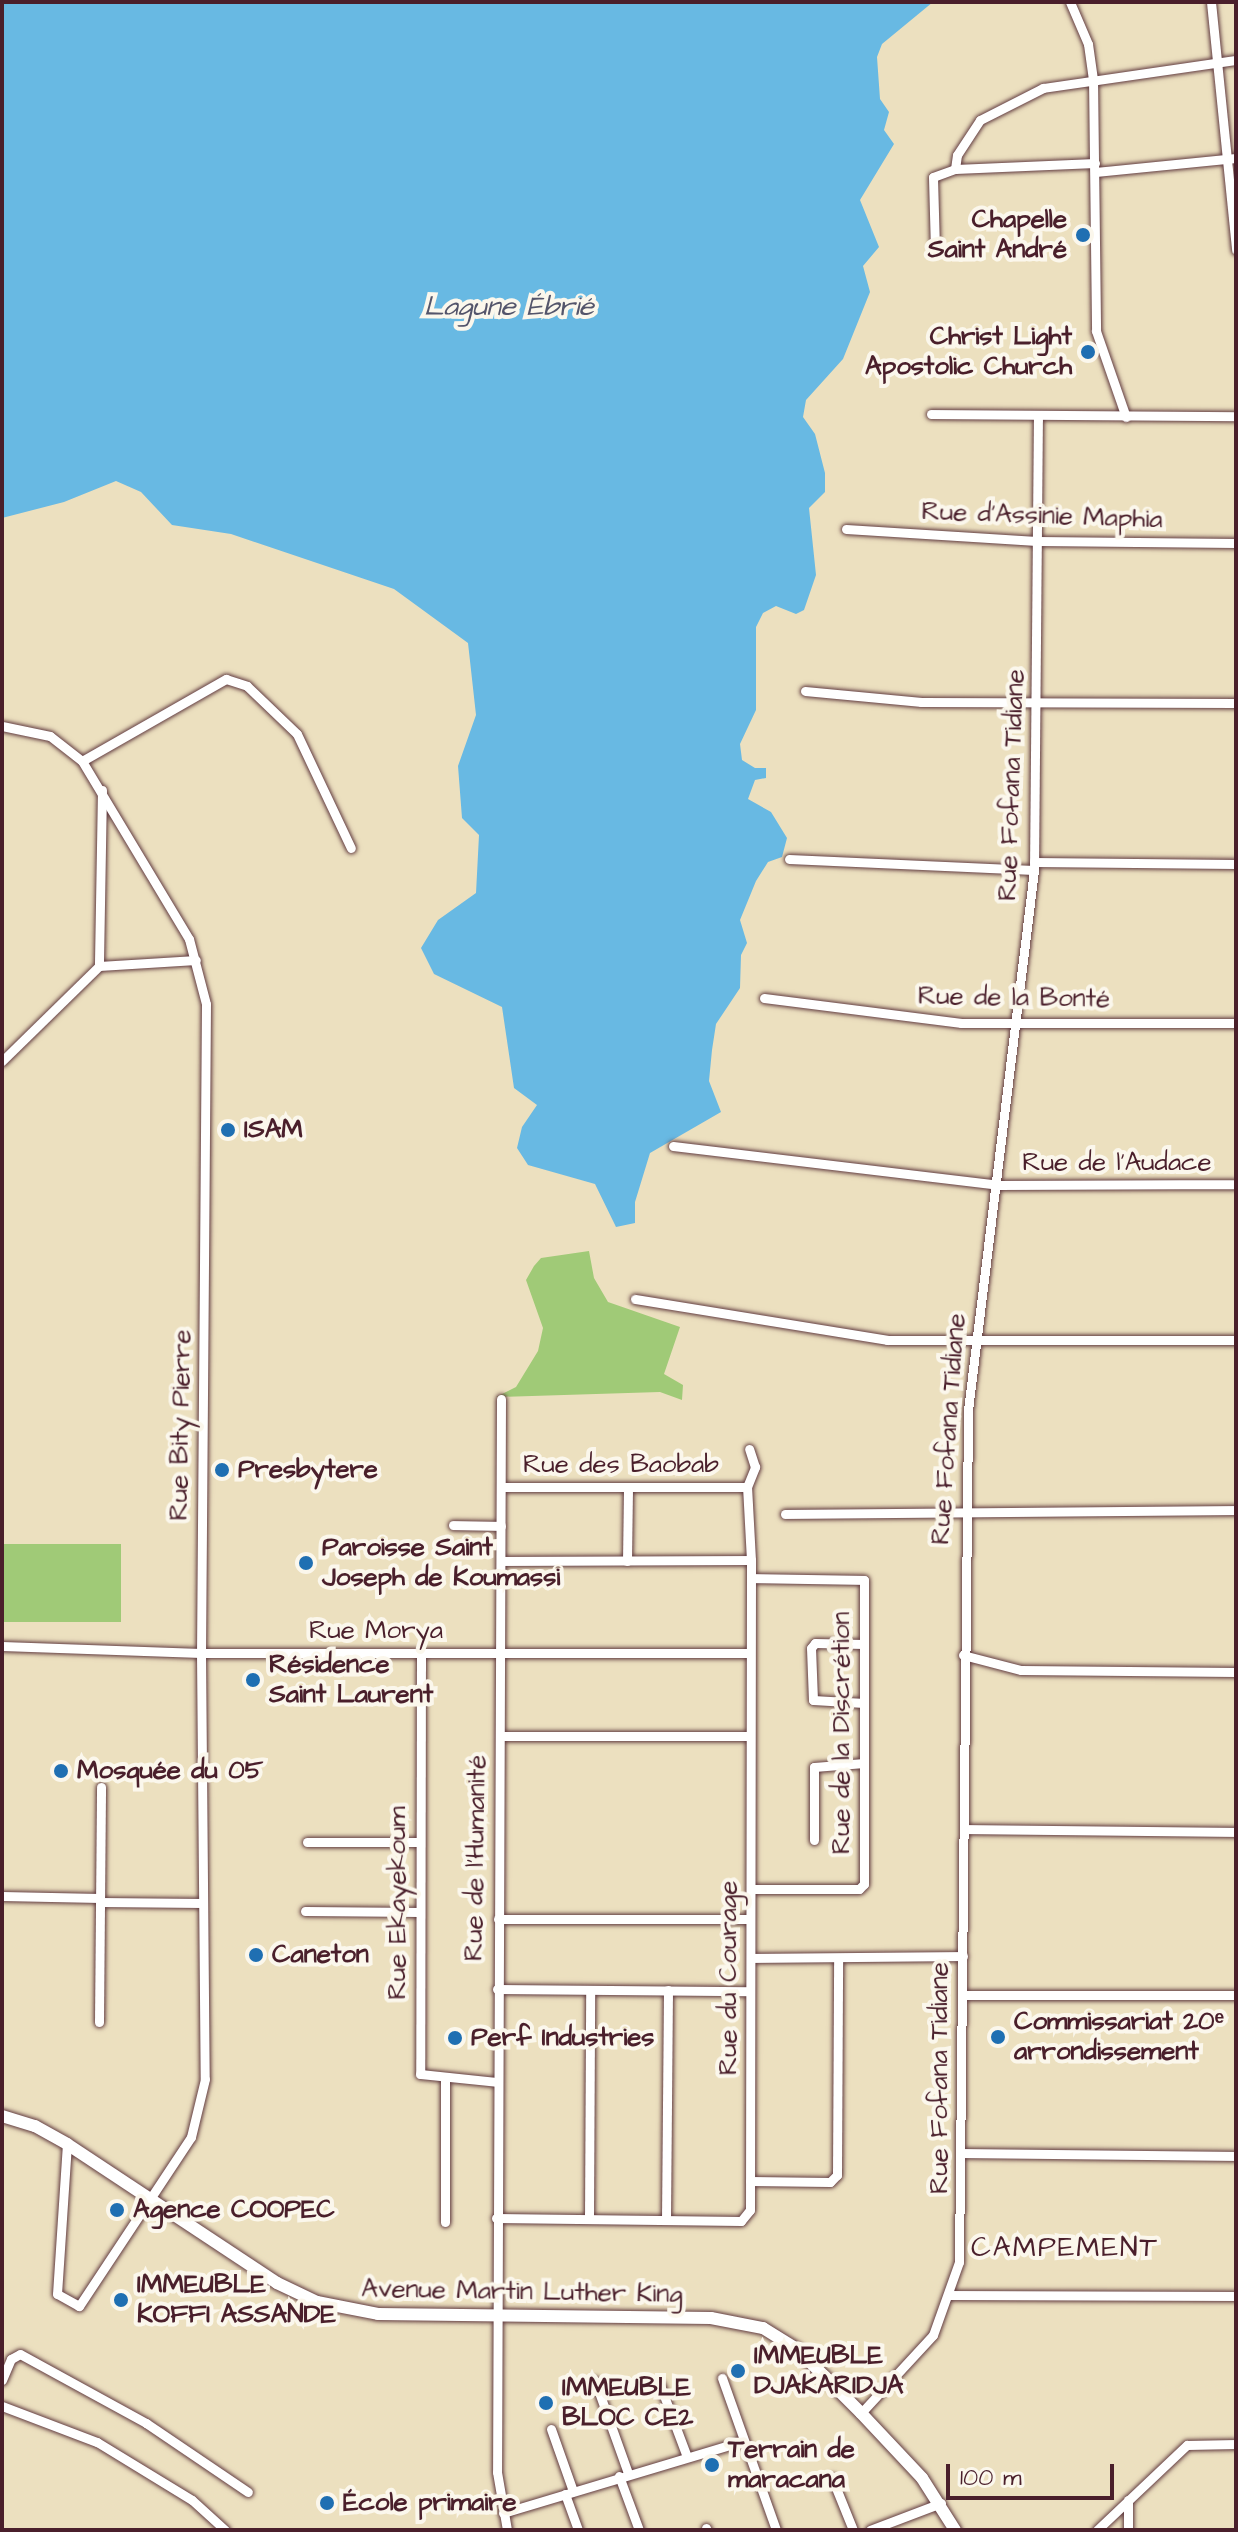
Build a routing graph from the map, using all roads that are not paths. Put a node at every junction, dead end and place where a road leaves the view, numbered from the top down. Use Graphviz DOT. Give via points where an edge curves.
graph roads {
  1 [pos="1070,2"];
  2 [pos="1211,2"];
  3 [pos="1236,60"];
  4 [pos="1217,62"];
  5 [pos="1093,78"];
  6 [pos="1231,158"];
  7 [pos="1095,168"];
  8 [pos="955,169"];
  9 [pos="935,249"];
  10 [pos="1236,250"];
  11 [pos="931,414"];
  12 [pos="1236,416"];
  13 [pos="1126,417"];
  14 [pos="1038,418"];
  15 [pos="846,529"];
  16 [pos="1037,541"];
  17 [pos="1236,543"];
  18 [pos="805,691"];
  19 [pos="1039,702"];
  20 [pos="1236,703"];
  21 [pos="2,726"];
  22 [pos="82,761"];
  23 [pos="102,790"];
  24 [pos="351,848"];
  25 [pos="789,859"];
  26 [pos="1236,864"];
  27 [pos="1034,866"];
  28 [pos="196,960"];
  29 [pos="99,966"];
  30 [pos="764,998"];
  31 [pos="1236,1023"];
  32 [pos="1018,1024"];
  33 [pos="2,1061"];
  34 [pos="673,1146"];
  35 [pos="1236,1184"];
  36 [pos="998,1185"];
  37 [pos="635,1299"];
  38 [pos="1236,1340"];
  39 [pos="973,1341"];
  40 [pos="501,1399"];
  41 [pos="749,1449"];
  42 [pos="501,1487"];
  43 [pos="747,1487"];
  44 [pos="628,1489"];
  45 [pos="1236,1510"];
  46 [pos="963,1513"];
  47 [pos="785,1514"];
  48 [pos="453,1525"];
  49 [pos="501,1526"];
  50 [pos="751,1560"];
  51 [pos="501,1561"];
  52 [pos="627,1561"];
  53 [pos="751,1578"];
  54 [pos="864,1644"];
  55 [pos="2,1646"];
  56 [pos="201,1653"];
  57 [pos="421,1653"];
  58 [pos="500,1653"];
  59 [pos="750,1653"];
  60 [pos="963,1655"];
  61 [pos="1236,1672"];
  62 [pos="864,1703"];
  63 [pos="500,1736"];
  64 [pos="750,1736"];
  65 [pos="864,1763"];
  66 [pos="101,1787"];
  67 [pos="964,1829"];
  68 [pos="1236,1832"];
  69 [pos="814,1840"];
  70 [pos="307,1842"];
  71 [pos="420,1842"];
  72 [pos="751,1889"];
  73 [pos="2,1896"];
  74 [pos="100,1900"];
  75 [pos="203,1903"];
  76 [pos="305,1911"];
  77 [pos="420,1912"];
  78 [pos="498,1919"];
  79 [pos="750,1919"];
  80 [pos="963,1956"];
  81 [pos="751,1958"];
  82 [pos="838,1958"];
  83 [pos="497,1989"];
  84 [pos="590,1990"];
  85 [pos="668,1990"];
  86 [pos="750,1991"];
  87 [pos="963,1995"];
  88 [pos="1236,1995"];
  89 [pos="99,2022"];
  90 [pos="445,2080"];
  91 [pos="497,2082"];
  92 [pos="2,2116"];
  93 [pos="67,2144"];
  94 [pos="963,2153"];
  95 [pos="1236,2156"];
  96 [pos="750,2181"];
  97 [pos="152,2200"];
  98 [pos="496,2218"];
  99 [pos="589,2219"];
  100 [pos="666,2220"];
  101 [pos="445,2222"];
  102 [pos="951,2295"];
  103 [pos="1236,2296"];
  104 [pos="496,2317"];
  105 [pos="722,2378"];
  106 [pos="2,2380"];
  107 [pos="595,2381"];
  108 [pos="660,2385"];
  109 [pos="2,2406"];
  110 [pos="861,2413"];
  111 [pos="551,2429"];
  112 [pos="743,2441"];
  113 [pos="1236,2444"];
  114 [pos="687,2457"];
  115 [pos="624,2474"];
  116 [pos="832,2478"];
  117 [pos="248,2492"];
  118 [pos="569,2493"];
  119 [pos="1128,2500"];
  120 [pos="941,2503"];
  121 [pos="503,2513"];
  122 [pos="873,2529"];
  123 [pos="225,2530"];
  124 [pos="507,2530"];
  125 [pos="578,2530"];
  126 [pos="639,2530"];
  127 [pos="776,2530"];
  128 [pos="853,2530"];
  129 [pos="955,2530"];
  130 [pos="1097,2530"];
  131 [pos="1128,2530"];
  1 -- 5 [label="street" via="1088,44"];
  2 -- 4 [label="street"];
  3 -- 4 [label="street"];
  4 -- 5 [label="street"];
  4 -- 6 [label="street"];
  5 -- 7 [label="street"];
  5 -- 8 [label="street" via="1004,103 965,138"];
  6 -- 7 [label="street"];
  6 -- 10 [label="street"];
  7 -- 8 [label="street"];
  7 -- 13 [label="street" via="1096,331"];
  8 -- 9 [label="street" via="933,177"];
  11 -- 14 [label="street"];
  12 -- 13 [label="street"];
  13 -- 14 [label="street"];
  14 -- 16 [label="street, Rue Fofana Tidiane"];
  15 -- 16 [label="street, Rue d'Assinie Maphia"];
  16 -- 17 [label="street, Rue d'Assinie Maphia"];
  16 -- 19 [label="street, Rue Fofana Tidiane"];
  18 -- 19 [label="street" via="921,702"];
  19 -- 20 [label="street"];
  19 -- 27 [label="street, Rue Fofana Tidiane"];
  21 -- 22 [label="street, Rue Bity Pierre" via="50,736"];
  22 -- 23 [label="street, Rue Bity Pierre"];
  22 -- 24 [label="street" via="226,679 247,686 297,734"];
  23 -- 28 [label="street, Rue Bity Pierre" via="189,939"];
  23 -- 29 [label="street"];
  25 -- 27 [label="street"];
  26 -- 27 [label="street"];
  27 -- 32 [label="street, Rue Fofana Tidiane"];
  28 -- 29 [label="street"];
  28 -- 56 [label="street, Rue Bity Pierre" via="206,1004 207,1101"];
  29 -- 33 [label="street"];
  30 -- 32 [label="street, Rue de la Bonté" via="935,1021"];
  31 -- 32 [label="street, Rue de la Bonté"];
  32 -- 36 [label="street, Rue Fofana Tidiane"];
  34 -- 36 [label="street, Rue de l'Audace"];
  35 -- 36 [label="street, Rue de l'Audace"];
  36 -- 39 [label="street, Rue Fofana Tidiane"];
  37 -- 39 [label="street" via="829,1333"];
  38 -- 39 [label="street"];
  39 -- 46 [label="street, Rue Fofana Tidiane"];
  40 -- 42 [label="street, Rue de l'Humanité"];
  41 -- 43 [label="street, Rue des Baobab" via="755,1467"];
  42 -- 44 [label="street, Rue des Baobab"];
  42 -- 49 [label="street, Rue de l'Humanité"];
  43 -- 44 [label="street, Rue des Baobab"];
  43 -- 50 [label="street, Rue du Courage"];
  44 -- 52 [label="street"];
  45 -- 46 [label="street"];
  46 -- 47 [label="street"];
  46 -- 60 [label="street, Rue Fofana Tidiane"];
  48 -- 49 [label="street"];
  49 -- 51 [label="street, Rue de l'Humanité"];
  50 -- 52 [label="street"];
  50 -- 53 [label="street, Rue du Courage"];
  51 -- 52 [label="street"];
  51 -- 58 [label="street, Rue de l'Humanité"];
  53 -- 54 [label="street, Rue de la Discrétion" via="861,1577"];
  53 -- 59 [label="street, Rue du Courage"];
  54 -- 62 [label="street, Rue de la Discrétion"];
  54 -- 62 [label="street" via="815,1643 811,1648 813,1700"];
  55 -- 56 [label="street, Rue Morya"];
  56 -- 57 [label="street, Rue Morya"];
  56 -- 75 [label="street, Rue Bity Pierre"];
  57 -- 58 [label="street, Rue Morya"];
  57 -- 71 [label="street, Rue Ekayekoum"];
  58 -- 59 [label="street, Rue Morya"];
  58 -- 63 [label="street, Rue de l'Humanité"];
  59 -- 64 [label="street, Rue du Courage"];
  60 -- 61 [label="street" via="1021,1670"];
  60 -- 67 [label="street, Rue Fofana Tidiane"];
  62 -- 65 [label="street, Rue de la Discrétion"];
  63 -- 64 [label="street"];
  63 -- 78 [label="street, Rue de l'Humanité"];
  64 -- 72 [label="street, Rue du Courage"];
  65 -- 69 [label="street" via="814,1767"];
  65 -- 72 [label="street, Rue de la Discrétion" via="863,1887"];
  66 -- 74 [label="street"];
  67 -- 68 [label="street"];
  67 -- 80 [label="street, Rue Fofana Tidiane"];
  70 -- 71 [label="street"];
  71 -- 77 [label="street, Rue Ekayekoum"];
  72 -- 79 [label="street, Rue du Courage"];
  73 -- 74 [label="street"];
  74 -- 75 [label="street"];
  74 -- 89 [label="street"];
  75 -- 97 [label="street, Rue Bity Pierre" via="201,2108 191,2137"];
  76 -- 77 [label="street"];
  77 -- 90 [label="street, Rue Ekayekoum" via="420,2074"];
  78 -- 79 [label="street"];
  78 -- 83 [label="street, Rue de l'Humanité"];
  79 -- 81 [label="street, Rue du Courage"];
  80 -- 82 [label="street"];
  80 -- 87 [label="street, Rue Fofana Tidiane"];
  81 -- 82 [label="street"];
  81 -- 86 [label="street, Rue du Courage"];
  82 -- 96 [label="street" via="837,2175 830,2182"];
  83 -- 84 [label="street"];
  83 -- 91 [label="street, Rue de l'Humanité"];
  84 -- 85 [label="street"];
  84 -- 99 [label="street"];
  85 -- 86 [label="street"];
  85 -- 100 [label="street"];
  86 -- 96 [label="street, Rue du Courage"];
  87 -- 88 [label="street"];
  87 -- 94 [label="street, Rue Fofana Tidiane"];
  90 -- 91 [label="street"];
  90 -- 101 [label="street"];
  91 -- 98 [label="street, Rue de l'Humanité"];
  92 -- 93 [label="street, Avenue Martin Luther King"];
  93 -- 97 [label="street, Avenue Martin Luther King"];
  93 -- 97 [label="street, Rue Bity Pierre" via="57,2294 74,2305 83,2303"];
  94 -- 95 [label="street"];
  94 -- 102 [label="street, Rue Fofana Tidiane" via="959,2262"];
  96 -- 100 [label="street, Rue du Courage" via="750,2210 741,2221"];
  97 -- 104 [label="street, Avenue Martin Luther King" via="277,2283 317,2302 378,2314"];
  98 -- 99 [label="street, Rue du Courage"];
  98 -- 104 [label="street, Rue de l'Humanité"];
  99 -- 100 [label="street, Rue du Courage"];
  102 -- 103 [label="street"];
  102 -- 110 [label="street, Rue Fofana Tidiane" via="933,2335"];
  104 -- 110 [label="street, Avenue Martin Luther King" via="746,2322 797,2349"];
  104 -- 121 [label="street, Rue de l'Humanité" via="497,2472"];
  105 -- 112 [label="street"];
  106 -- 117 [label="street" via="11,2359 20,2354 146,2423"];
  107 -- 115 [label="street"];
  108 -- 114 [label="street"];
  109 -- 123 [label="street" via="109,2449 192,2500"];
  110 -- 120 [label="street, Avenue Martin Luther King"];
  111 -- 118 [label="street"];
  112 -- 114 [label="street"];
  112 -- 127 [label="street"];
  113 -- 119 [label="street" via="1187,2445"];
  114 -- 115 [label="street"];
  115 -- 118 [label="street"];
  115 -- 126 [label="street"];
  116 -- 128 [label="street"];
  118 -- 121 [label="street"];
  118 -- 125 [label="street"];
  119 -- 130 [label="street"];
  119 -- 131 [label="street"];
  120 -- 122 [label="street"];
  120 -- 129 [label="street, Avenue Martin Luther King"];
  121 -- 124 [label="street, Rue de l'Humanité"];
}
